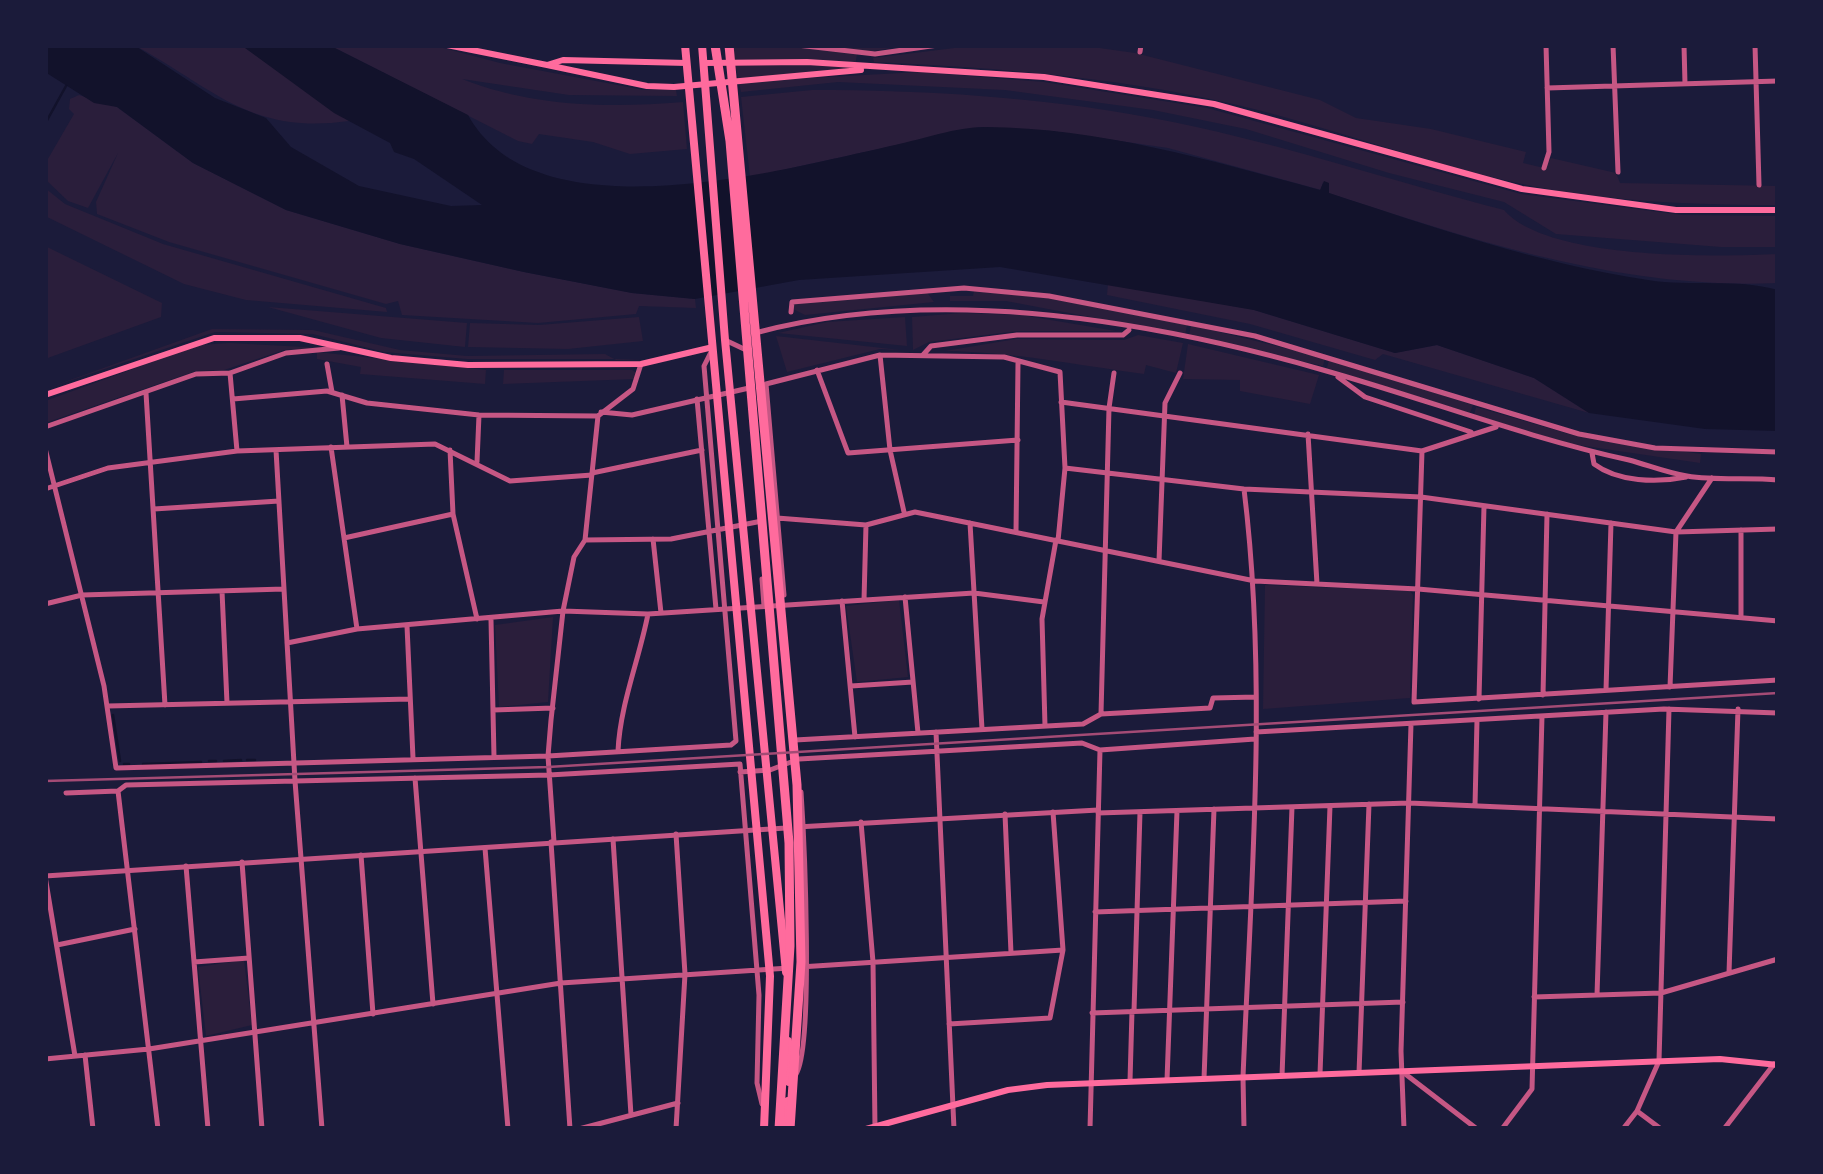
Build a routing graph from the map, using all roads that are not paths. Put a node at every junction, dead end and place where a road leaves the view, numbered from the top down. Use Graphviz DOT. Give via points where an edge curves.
graph roads {
  1 [pos="446,45"];
  2 [pos="686,45"];
  3 [pos="702,45"];
  4 [pos="715,45"];
  5 [pos="729,45"];
  6 [pos="798,45"];
  7 [pos="938,45"];
  8 [pos="1546,45"];
  9 [pos="1614,45"];
  10 [pos="1684,45"];
  11 [pos="1755,45"];
  12 [pos="856,54"];
  13 [pos="547,65"];
  14 [pos="704,66"];
  15 [pos="855,67"];
  16 [pos="687,68"];
  17 [pos="872,68"];
  18 [pos="1778,81"];
  19 [pos="1756,82"];
  20 [pos="1686,84"];
  21 [pos="1615,86"];
  22 [pos="1547,88"];
  23 [pos="1544,168"];
  24 [pos="1618,172"];
  25 [pos="1759,185"];
  26 [pos="1778,210"];
  27 [pos="792,312"];
  28 [pos="1130,329"];
  29 [pos="724,340"];
  30 [pos="340,348"];
  31 [pos="713,348"];
  32 [pos="880,355"];
  33 [pos="923,355"];
  34 [pos="1018,363"];
  35 [pos="327,364"];
  36 [pos="640,364"];
  37 [pos="816,370"];
  38 [pos="230,373"];
  39 [pos="1180,373"];
  40 [pos="1114,374"];
  41 [pos="1337,374"];
  42 [pos="766,384"];
  43 [pos="332,392"];
  44 [pos="146,393"];
  45 [pos="45,396"];
  46 [pos="342,396"];
  47 [pos="233,399"];
  48 [pos="697,399"];
  49 [pos="1062,402"];
  50 [pos="1109,408"];
  51 [pos="599,414"];
  52 [pos="478,416"];
  53 [pos="1165,416"];
  54 [pos="1496,426"];
  55 [pos="45,427"];
  56 [pos="1471,432"];
  57 [pos="1308,434"];
  58 [pos="1018,440"];
  59 [pos="331,447"];
  60 [pos="347,447"];
  61 [pos="45,448"];
  62 [pos="276,450"];
  63 [pos="450,450"];
  64 [pos="702,450"];
  65 [pos="890,450"];
  66 [pos="1422,450"];
  67 [pos="238,451"];
  68 [pos="1778,452"];
  69 [pos="1592,453"];
  70 [pos="151,462"];
  71 [pos="477,462"];
  72 [pos="1065,468"];
  73 [pos="1107,473"];
  74 [pos="592,474"];
  75 [pos="1689,476"];
  76 [pos="1712,478"];
  77 [pos="1163,479"];
  78 [pos="1778,480"];
  79 [pos="54,486"];
  80 [pos="45,489"];
  81 [pos="1244,489"];
  82 [pos="1312,492"];
  83 [pos="1420,497"];
  84 [pos="279,500"];
  85 [pos="1484,506"];
  86 [pos="154,508"];
  87 [pos="904,512"];
  88 [pos="453,514"];
  89 [pos="1547,514"];
  90 [pos="778,518"];
  91 [pos="970,523"];
  92 [pos="1611,523"];
  93 [pos="866,525"];
  94 [pos="1778,529"];
  95 [pos="1742,530"];
  96 [pos="709,531"];
  97 [pos="1016,532"];
  98 [pos="1676,532"];
  99 [pos="344,538"];
  100 [pos="654,539"];
  101 [pos="585,540"];
  102 [pos="1057,540"];
  103 [pos="1104,550"];
  104 [pos="1159,562"];
  105 [pos="1255,581"];
  106 [pos="1317,584"];
  107 [pos="284,588"];
  108 [pos="1418,589"];
  109 [pos="222,591"];
  110 [pos="974,592"];
  111 [pos="158,593"];
  112 [pos="1482,594"];
  113 [pos="82,596"];
  114 [pos="905,597"];
  115 [pos="864,600"];
  116 [pos="1545,600"];
  117 [pos="842,601"];
  118 [pos="1044,602"];
  119 [pos="45,604"];
  120 [pos="784,604"];
  121 [pos="1608,605"];
  122 [pos="764,606"];
  123 [pos="716,609"];
  124 [pos="724,609"];
  125 [pos="563,611"];
  126 [pos="1673,612"];
  127 [pos="648,614"];
  128 [pos="661,614"];
  129 [pos="1740,618"];
  130 [pos="491,619"];
  131 [pos="477,620"];
  132 [pos="1778,621"];
  133 [pos="407,626"];
  134 [pos="357,630"];
  135 [pos="287,643"];
  136 [pos="1778,680"];
  137 [pos="913,682"];
  138 [pos="850,686"];
  139 [pos="1670,687"];
  140 [pos="1606,691"];
  141 [pos="1543,695"];
  142 [pos="1256,697"];
  143 [pos="410,699"];
  144 [pos="1479,699"];
  145 [pos="290,701"];
  146 [pos="227,703"];
  147 [pos="165,704"];
  148 [pos="107,706"];
  149 [pos="553,708"];
  150 [pos="1669,709"];
  151 [pos="1738,709"];
  152 [pos="493,710"];
  153 [pos="1606,712"];
  154 [pos="1778,713"];
  155 [pos="1101,714"];
  156 [pos="1542,716"];
  157 [pos="1477,720"];
  158 [pos="1412,724"];
  159 [pos="1045,726"];
  160 [pos="982,729"];
  161 [pos="936,732"];
  162 [pos="918,733"];
  163 [pos="1256,736"];
  164 [pos="855,737"];
  165 [pos="1100,750"];
  166 [pos="618,751"];
  167 [pos="936,752"];
  168 [pos="548,756"];
  169 [pos="494,757"];
  170 [pos="413,758"];
  171 [pos="799,759"];
  172 [pos="294,761"];
  173 [pos="740,772"];
  174 [pos="549,776"];
  175 [pos="415,778"];
  176 [pos="294,781"];
  177 [pos="118,791"];
  178 [pos="66,793"];
  179 [pos="1409,803"];
  180 [pos="1369,804"];
  181 [pos="1330,806"];
  182 [pos="1475,806"];
  183 [pos="1292,807"];
  184 [pos="1253,808"];
  185 [pos="1539,808"];
  186 [pos="1177,810"];
  187 [pos="1214,810"];
  188 [pos="1603,811"];
  189 [pos="1053,812"];
  190 [pos="1098,812"];
  191 [pos="1140,812"];
  192 [pos="1004,814"];
  193 [pos="1666,814"];
  194 [pos="940,817"];
  195 [pos="1734,818"];
  196 [pos="1778,820"];
  197 [pos="861,822"];
  198 [pos="804,827"];
  199 [pos="746,829"];
  200 [pos="676,834"];
  201 [pos="612,838"];
  202 [pos="553,842"];
  203 [pos="485,846"];
  204 [pos="420,851"];
  205 [pos="361,854"];
  206 [pos="301,858"];
  207 [pos="242,862"];
  208 [pos="186,866"];
  209 [pos="128,870"];
  210 [pos="45,876"];
  211 [pos="1406,901"];
  212 [pos="1365,902"];
  213 [pos="1326,904"];
  214 [pos="1288,905"];
  215 [pos="1250,906"];
  216 [pos="1210,907"];
  217 [pos="1174,909"];
  218 [pos="1137,910"];
  219 [pos="1095,912"];
  220 [pos="135,929"];
  221 [pos="57,945"];
  222 [pos="1063,950"];
  223 [pos="1011,953"];
  224 [pos="249,958"];
  225 [pos="946,958"];
  226 [pos="1778,959"];
  227 [pos="194,962"];
  228 [pos="873,962"];
  229 [pos="806,967"];
  230 [pos="757,969"];
  231 [pos="1730,973"];
  232 [pos="685,974"];
  233 [pos="622,978"];
  234 [pos="561,983"];
  235 [pos="497,993"];
  236 [pos="1661,993"];
  237 [pos="1597,995"];
  238 [pos="1534,997"];
  239 [pos="1403,1002"];
  240 [pos="1362,1003"];
  241 [pos="432,1004"];
  242 [pos="1322,1004"];
  243 [pos="1284,1006"];
  244 [pos="1246,1007"];
  245 [pos="1207,1008"];
  246 [pos="1170,1010"];
  247 [pos="1133,1011"];
  248 [pos="1092,1013"];
  249 [pos="372,1014"];
  250 [pos="314,1023"];
  251 [pos="949,1024"];
  252 [pos="255,1032"];
  253 [pos="200,1041"];
  254 [pos="149,1049"];
  255 [pos="75,1056"];
  256 [pos="86,1056"];
  257 [pos="45,1060"];
  258 [pos="1659,1061"];
  259 [pos="1776,1064"];
  260 [pos="1532,1066"];
  261 [pos="1402,1072"];
  262 [pos="1359,1073"];
  263 [pos="1320,1074"];
  264 [pos="1282,1076"];
  265 [pos="1243,1077"];
  266 [pos="789,1079"];
  267 [pos="1204,1079"];
  268 [pos="1167,1080"];
  269 [pos="1130,1081"];
  270 [pos="1090,1083"];
  271 [pos="678,1103"];
  272 [pos="953,1105"];
  273 [pos="766,1111"];
  274 [pos="1638,1111"];
  275 [pos="631,1115"];
  276 [pos="872,1128"];
  277 [pos="93,1129"];
  278 [pos="158,1129"];
  279 [pos="208,1129"];
  280 [pos="262,1129"];
  281 [pos="322,1129"];
  282 [pos="508,1129"];
  283 [pos="570,1129"];
  284 [pos="579,1129"];
  285 [pos="676,1129"];
  286 [pos="764,1129"];
  287 [pos="785,1129"];
  288 [pos="954,1129"];
  289 [pos="1090,1129"];
  290 [pos="1244,1129"];
  291 [pos="1404,1129"];
  292 [pos="1476,1129"];
  293 [pos="1502,1129"];
  294 [pos="1624,1129"];
  295 [pos="1661,1129"];
  296 [pos="1724,1129"];
  1 -- 13 [label="main road"];
  2 -- 16 [label="highway"];
  3 -- 14 [label="highway"];
  4 -- 287 [label="highway" via="731,159 790,843"];
  5 -- 287 [label="highway" via="797,785 801,962"];
  6 -- 12 [label="street"];
  7 -- 12 [label="street"];
  8 -- 22 [label="street"];
  9 -- 21 [label="street"];
  10 -- 20 [label="street"];
  11 -- 19 [label="street"];
  12 -- 15 [label="street"];
  13 -- 16 [label="main road" via="563,60"];
  13 -- 17 [label="main road" via="648,86 740,84"];
  14 -- 15 [label="main road"];
  14 -- 29 [label="highway"];
  15 -- 17 [label="main road"];
  16 -- 31 [label="highway"];
  17 -- 26 [label="main road" via="1044,77 1214,104 1522,189 1676,210"];
  18 -- 19 [label="street"];
  19 -- 20 [label="street"];
  19 -- 25 [label="street"];
  20 -- 21 [label="street"];
  21 -- 22 [label="street"];
  21 -- 24 [label="street"];
  22 -- 23 [label="street"];
  27 -- 68 [label="street" via="792,302 1008,290 1255,336 1579,434 1655,448"];
  28 -- 29 [label="street" via="1049,314 956,310 808,319"];
  28 -- 33 [label="street" via="1123,335 1018,335 932,346"];
  28 -- 41 [label="street"];
  29 -- 122 [label="street" via="742,346 746,365"];
  29 -- 266 [label="highway" via="786,974"];
  30 -- 36 [label="main road" via="468,365"];
  30 -- 38 [label="street" via="286,353"];
  30 -- 45 [label="main road" via="300,338 201,339"];
  31 -- 36 [label="main road"];
  31 -- 124 [label="street" via="704,368"];
  31 -- 273 [label="highway" via="770,976"];
  32 -- 33 [label="street"];
  32 -- 37 [label="street"];
  32 -- 65 [label="street"];
  33 -- 34 [label="street"];
  34 -- 49 [label="street" via="1060,372"];
  34 -- 58 [label="street"];
  35 -- 43 [label="street"];
  36 -- 51 [label="street" via="633,389"];
  37 -- 42 [label="street"];
  37 -- 65 [label="street" via="848,453"];
  38 -- 44 [label="street" via="196,374"];
  38 -- 47 [label="street"];
  39 -- 53 [label="street" via="1164,403"];
  40 -- 50 [label="street"];
  41 -- 54 [label="street"];
  41 -- 56 [label="street" via="1365,398"];
  42 -- 48 [label="street"];
  42 -- 90 [label="street"];
  43 -- 46 [label="street"];
  43 -- 47 [label="street"];
  44 -- 55 [label="street"];
  44 -- 70 [label="street"];
  46 -- 52 [label="street"];
  46 -- 60 [label="street"];
  47 -- 67 [label="street"];
  48 -- 51 [label="street" via="632,415"];
  48 -- 64 [label="street"];
  49 -- 50 [label="street"];
  49 -- 72 [label="street"];
  50 -- 53 [label="street"];
  50 -- 73 [label="street"];
  51 -- 52 [label="street"];
  51 -- 74 [label="street"];
  52 -- 71 [label="street"];
  53 -- 57 [label="street"];
  53 -- 77 [label="street"];
  54 -- 56 [label="street"];
  54 -- 69 [label="street"];
  56 -- 66 [label="street"];
  57 -- 66 [label="street"];
  57 -- 82 [label="street"];
  58 -- 65 [label="street"];
  58 -- 97 [label="street"];
  59 -- 60 [label="street"];
  59 -- 62 [label="street"];
  59 -- 99 [label="street"];
  60 -- 63 [label="street" via="435,444"];
  61 -- 79 [label="street"];
  62 -- 67 [label="street"];
  62 -- 84 [label="street"];
  63 -- 71 [label="street"];
  63 -- 88 [label="street"];
  64 -- 74 [label="street"];
  64 -- 96 [label="street"];
  65 -- 87 [label="street"];
  66 -- 83 [label="street"];
  67 -- 70 [label="street"];
  69 -- 75 [label="street"];
  69 -- 75 [label="street" via="1603,471 1639,479"];
  70 -- 79 [label="street"];
  70 -- 86 [label="street"];
  71 -- 74 [label="street" via="510,481"];
  72 -- 73 [label="street"];
  72 -- 102 [label="street"];
  73 -- 77 [label="street"];
  73 -- 103 [label="street"];
  74 -- 101 [label="street"];
  75 -- 76 [label="street"];
  76 -- 78 [label="street"];
  76 -- 98 [label="street"];
  77 -- 81 [label="street"];
  77 -- 104 [label="street"];
  79 -- 80 [label="street"];
  79 -- 113 [label="street"];
  81 -- 82 [label="street"];
  81 -- 105 [label="street"];
  82 -- 83 [label="street"];
  82 -- 106 [label="street"];
  83 -- 85 [label="street"];
  83 -- 108 [label="street"];
  84 -- 86 [label="street"];
  84 -- 107 [label="street"];
  85 -- 89 [label="street"];
  85 -- 112 [label="street"];
  86 -- 111 [label="street"];
  87 -- 91 [label="street"];
  87 -- 93 [label="street"];
  88 -- 99 [label="street"];
  88 -- 131 [label="street"];
  89 -- 92 [label="street"];
  89 -- 116 [label="street"];
  90 -- 93 [label="street"];
  90 -- 96 [label="street"];
  90 -- 120 [label="street"];
  91 -- 97 [label="street"];
  91 -- 110 [label="street"];
  92 -- 98 [label="street"];
  92 -- 121 [label="street"];
  93 -- 115 [label="street"];
  94 -- 95 [label="street"];
  95 -- 98 [label="street"];
  95 -- 129 [label="street"];
  96 -- 100 [label="street"];
  96 -- 123 [label="street"];
  97 -- 102 [label="street"];
  98 -- 126 [label="street"];
  99 -- 134 [label="street"];
  100 -- 101 [label="street"];
  100 -- 128 [label="street"];
  101 -- 125 [label="street" via="574,558"];
  102 -- 103 [label="street"];
  102 -- 118 [label="street"];
  103 -- 104 [label="street"];
  103 -- 155 [label="street"];
  104 -- 105 [label="street"];
  105 -- 106 [label="street"];
  105 -- 142 [label="street"];
  106 -- 108 [label="street"];
  107 -- 109 [label="street"];
  107 -- 135 [label="street"];
  108 -- 112 [label="street"];
  108 -- 144 [label="street" via="1414,702"];
  109 -- 111 [label="street"];
  109 -- 146 [label="street"];
  110 -- 114 [label="street"];
  110 -- 118 [label="street"];
  110 -- 160 [label="street"];
  111 -- 113 [label="street"];
  111 -- 147 [label="street"];
  112 -- 116 [label="street"];
  112 -- 144 [label="street"];
  113 -- 119 [label="street"];
  113 -- 148 [label="street"];
  114 -- 115 [label="street"];
  114 -- 137 [label="street"];
  115 -- 117 [label="street"];
  116 -- 121 [label="street"];
  116 -- 141 [label="street"];
  117 -- 120 [label="street"];
  117 -- 138 [label="street"];
  118 -- 159 [label="street"];
  120 -- 122 [label="street"];
  120 -- 164 [label="street" via="795,741"];
  121 -- 126 [label="street"];
  121 -- 140 [label="street"];
  122 -- 124 [label="street"];
  123 -- 124 [label="street"];
  123 -- 128 [label="street"];
  124 -- 166 [label="street" via="736,740"];
  125 -- 127 [label="street"];
  125 -- 130 [label="street"];
  125 -- 149 [label="street"];
  126 -- 129 [label="street"];
  126 -- 139 [label="street"];
  127 -- 128 [label="street"];
  127 -- 166 [label="street" via="620,717"];
  129 -- 132 [label="street"];
  130 -- 131 [label="street"];
  130 -- 152 [label="street"];
  131 -- 133 [label="street"];
  133 -- 134 [label="street"];
  133 -- 143 [label="street"];
  134 -- 135 [label="street"];
  135 -- 145 [label="street"];
  136 -- 139 [label="street"];
  137 -- 138 [label="street"];
  137 -- 162 [label="street"];
  138 -- 164 [label="street"];
  139 -- 140 [label="street"];
  140 -- 141 [label="street"];
  141 -- 144 [label="street"];
  142 -- 155 [label="street" via="1213,698 1210,708"];
  142 -- 163 [label="street"];
  143 -- 145 [label="street"];
  143 -- 170 [label="street"];
  145 -- 146 [label="street"];
  145 -- 172 [label="street"];
  146 -- 147 [label="street"];
  147 -- 148 [label="street"];
  148 -- 172 [label="street" via="116,768"];
  149 -- 152 [label="street"];
  149 -- 168 [label="street"];
  150 -- 151 [label="street"];
  150 -- 153 [label="street"];
  150 -- 193 [label="street"];
  151 -- 154 [label="street"];
  151 -- 195 [label="street"];
  152 -- 169 [label="street"];
  153 -- 156 [label="street"];
  153 -- 188 [label="street"];
  155 -- 159 [label="street" via="1083,724"];
  156 -- 157 [label="street"];
  156 -- 185 [label="street"];
  157 -- 158 [label="street"];
  157 -- 182 [label="street"];
  158 -- 163 [label="street"];
  158 -- 179 [label="street"];
  159 -- 160 [label="street"];
  160 -- 161 [label="street"];
  161 -- 162 [label="street"];
  161 -- 167 [label="street"];
  162 -- 164 [label="street"];
  163 -- 165 [label="street"];
  163 -- 184 [label="street"];
  165 -- 167 [label="street" via="1082,743"];
  165 -- 190 [label="street"];
  166 -- 168 [label="street"];
  167 -- 171 [label="street"];
  167 -- 194 [label="street"];
  168 -- 169 [label="street"];
  168 -- 174 [label="street"];
  169 -- 170 [label="street"];
  170 -- 172 [label="street"];
  171 -- 173 [label="street"];
  171 -- 198 [label="street"];
  172 -- 176 [label="street"];
  173 -- 174 [label="street" via="740,764"];
  173 -- 199 [label="street"];
  174 -- 175 [label="street"];
  174 -- 202 [label="street"];
  175 -- 176 [label="street"];
  175 -- 204 [label="street"];
  176 -- 177 [label="street"];
  176 -- 206 [label="street"];
  177 -- 178 [label="street"];
  177 -- 209 [label="street"];
  179 -- 180 [label="street"];
  179 -- 182 [label="street"];
  179 -- 211 [label="street"];
  180 -- 181 [label="street"];
  180 -- 212 [label="street"];
  181 -- 183 [label="street"];
  181 -- 213 [label="street"];
  182 -- 185 [label="street"];
  183 -- 184 [label="street"];
  183 -- 214 [label="street"];
  184 -- 187 [label="street"];
  184 -- 215 [label="street"];
  185 -- 188 [label="street"];
  185 -- 238 [label="street"];
  186 -- 187 [label="street"];
  186 -- 191 [label="street"];
  186 -- 217 [label="street"];
  187 -- 216 [label="street"];
  188 -- 193 [label="street"];
  188 -- 237 [label="street"];
  189 -- 190 [label="street"];
  189 -- 192 [label="street"];
  189 -- 222 [label="street"];
  190 -- 191 [label="street"];
  190 -- 219 [label="street"];
  191 -- 218 [label="street"];
  192 -- 194 [label="street"];
  192 -- 223 [label="street"];
  193 -- 195 [label="street"];
  193 -- 236 [label="street"];
  194 -- 197 [label="street"];
  194 -- 225 [label="street"];
  195 -- 196 [label="street"];
  195 -- 231 [label="street"];
  197 -- 198 [label="street"];
  197 -- 228 [label="street"];
  198 -- 199 [label="street"];
  198 -- 229 [label="street"];
  199 -- 200 [label="street"];
  199 -- 230 [label="street"];
  200 -- 201 [label="street"];
  200 -- 232 [label="street"];
  201 -- 202 [label="street"];
  201 -- 233 [label="street"];
  202 -- 203 [label="street"];
  202 -- 234 [label="street"];
  203 -- 204 [label="street"];
  203 -- 235 [label="street"];
  204 -- 205 [label="street"];
  204 -- 241 [label="street"];
  205 -- 206 [label="street"];
  205 -- 249 [label="street"];
  206 -- 207 [label="street"];
  206 -- 250 [label="street"];
  207 -- 208 [label="street"];
  207 -- 224 [label="street"];
  208 -- 209 [label="street"];
  208 -- 227 [label="street"];
  209 -- 210 [label="street"];
  209 -- 220 [label="street"];
  210 -- 221 [label="street"];
  211 -- 212 [label="street"];
  211 -- 239 [label="street"];
  212 -- 213 [label="street"];
  212 -- 240 [label="street"];
  213 -- 214 [label="street"];
  213 -- 242 [label="street"];
  214 -- 215 [label="street"];
  214 -- 243 [label="street"];
  215 -- 216 [label="street"];
  215 -- 244 [label="street"];
  216 -- 217 [label="street"];
  216 -- 245 [label="street"];
  217 -- 218 [label="street"];
  217 -- 246 [label="street"];
  218 -- 219 [label="street"];
  218 -- 247 [label="street"];
  219 -- 248 [label="street"];
  220 -- 221 [label="street"];
  220 -- 254 [label="street"];
  221 -- 255 [label="street"];
  222 -- 223 [label="street"];
  222 -- 251 [label="street" via="1050,1018"];
  223 -- 225 [label="street"];
  224 -- 227 [label="street"];
  224 -- 252 [label="street"];
  225 -- 228 [label="street"];
  225 -- 251 [label="street"];
  226 -- 231 [label="street"];
  227 -- 253 [label="street"];
  228 -- 229 [label="street"];
  228 -- 276 [label="street"];
  229 -- 230 [label="street"];
  229 -- 266 [label="street" via="802,1064"];
  230 -- 232 [label="street"];
  230 -- 273 [label="street" via="757,1083"];
  231 -- 236 [label="street"];
  232 -- 233 [label="street"];
  232 -- 271 [label="street"];
  233 -- 234 [label="street"];
  233 -- 275 [label="street"];
  234 -- 235 [label="street"];
  234 -- 283 [label="street"];
  235 -- 241 [label="street"];
  235 -- 282 [label="street"];
  236 -- 237 [label="street"];
  236 -- 258 [label="street"];
  237 -- 238 [label="street"];
  238 -- 260 [label="street"];
  239 -- 240 [label="street"];
  239 -- 261 [label="street"];
  240 -- 242 [label="street"];
  240 -- 262 [label="street"];
  241 -- 249 [label="street"];
  242 -- 243 [label="street"];
  242 -- 263 [label="street"];
  243 -- 244 [label="street"];
  243 -- 264 [label="street"];
  244 -- 245 [label="street"];
  244 -- 265 [label="street"];
  245 -- 246 [label="street"];
  245 -- 267 [label="street"];
  246 -- 247 [label="street"];
  246 -- 268 [label="street"];
  247 -- 248 [label="street"];
  247 -- 269 [label="street"];
  248 -- 270 [label="street"];
  249 -- 250 [label="street"];
  250 -- 252 [label="street"];
  250 -- 281 [label="street"];
  251 -- 272 [label="street"];
  252 -- 253 [label="street"];
  252 -- 280 [label="street"];
  253 -- 254 [label="street"];
  253 -- 279 [label="street"];
  254 -- 256 [label="street"];
  254 -- 278 [label="street"];
  255 -- 256 [label="street"];
  255 -- 257 [label="street"];
  256 -- 277 [label="street"];
  258 -- 259 [label="main road"];
  258 -- 260 [label="main road"];
  258 -- 274 [label="street"];
  259 -- 296 [label="street"];
  260 -- 261 [label="main road"];
  260 -- 293 [label="street" via="1531,1093"];
  261 -- 262 [label="main road"];
  261 -- 291 [label="street"];
  261 -- 292 [label="street"];
  262 -- 263 [label="main road"];
  263 -- 264 [label="main road"];
  264 -- 265 [label="main road"];
  265 -- 267 [label="main road"];
  265 -- 290 [label="street"];
  266 -- 287 [label="highway"];
  267 -- 268 [label="main road"];
  268 -- 269 [label="main road"];
  269 -- 270 [label="main road"];
  270 -- 272 [label="main road" via="1028,1086"];
  270 -- 289 [label="street"];
  271 -- 275 [label="street"];
  271 -- 285 [label="street"];
  272 -- 276 [label="main road"];
  272 -- 288 [label="street"];
  273 -- 286 [label="highway"];
  274 -- 294 [label="street"];
  274 -- 295 [label="street"];
  275 -- 284 [label="street"];
}
